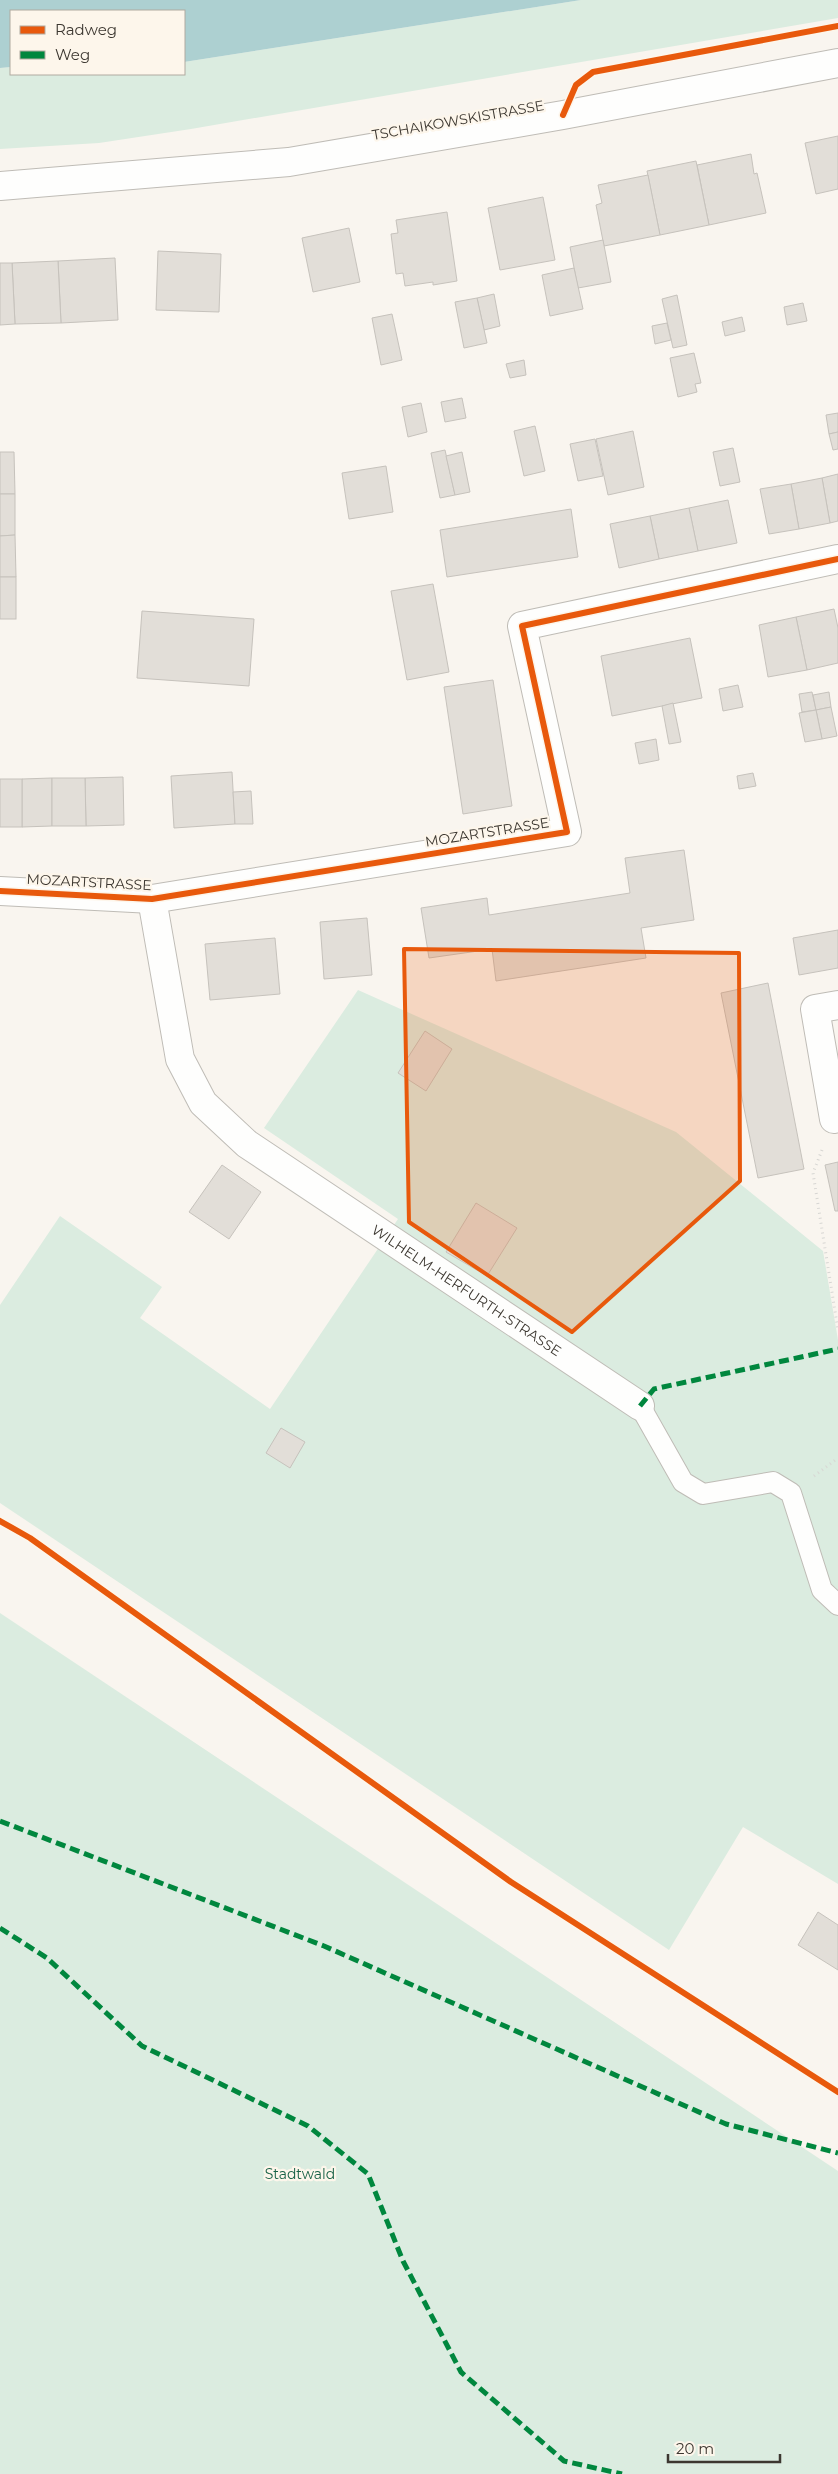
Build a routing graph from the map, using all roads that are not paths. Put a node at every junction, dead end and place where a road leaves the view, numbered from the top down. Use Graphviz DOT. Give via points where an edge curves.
graph roads {
  1 [pos="838,63"];
  2 [pos="0,186"];
  3 [pos="838,559"];
  4 [pos="0,891"];
  5 [pos="152,899"];
  6 [pos="838,1005"];
  7 [pos="836,1119"];
  8 [pos="640,1406"];
  9 [pos="838,1605"];
  1 -- 2 [label="street, TSCHAIKOWSKISTRASSE" via="289,162"];
  3 -- 5 [label="street, MOZARTSTRASSE" via="522,626 567,832"];
  4 -- 5 [label="street, MOZARTSTRASSE"];
  5 -- 8 [label="street, WILHELM-HERFURTH-STRASSE" via="180,1059 203,1103 247,1144"];
  6 -- 7 [label="street" via="815,1009"];
  8 -- 9 [label="lane, WILHELM-HERFURTH-STRASSE" via="683,1482 703,1494 773,1482 791,1493 822,1590"];
}
